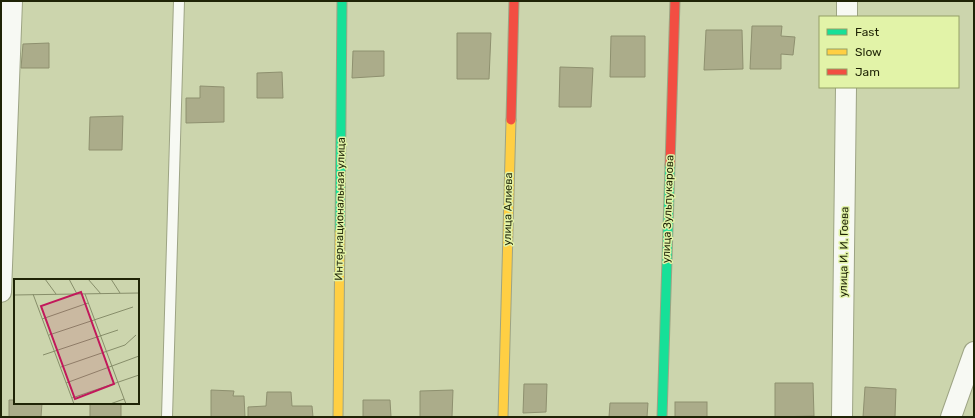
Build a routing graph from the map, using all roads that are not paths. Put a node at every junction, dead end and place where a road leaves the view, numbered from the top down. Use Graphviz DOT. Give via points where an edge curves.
graph roads {
  1 [pos="12,1"];
  2 [pos="179,1"];
  3 [pos="342,1"];
  4 [pos="514,1"];
  5 [pos="675,1"];
  6 [pos="848,1"];
  7 [pos="847,16"];
  8 [pos="846,88"];
  9 [pos="1,292"];
  10 [pos="974,352"];
  11 [pos="969,378"];
  12 [pos="167,417"];
  13 [pos="338,417"];
  14 [pos="503,417"];
  15 [pos="662,417"];
  16 [pos="842,417"];
  17 [pos="951,417"];
  1 -- 9 [label="street"];
  2 -- 12 [label="lane"];
  3 -- 13 [label="street, Интернациональная улица"];
  4 -- 14 [label="street, улица Алиева"];
  5 -- 15 [label="street, улица Зульпукарова"];
  6 -- 7 [label="street"];
  8 -- 16 [label="street, улица И. И. Гоева"];
  10 -- 11 [label="street"];
  11 -- 17 [label="street"];
}
